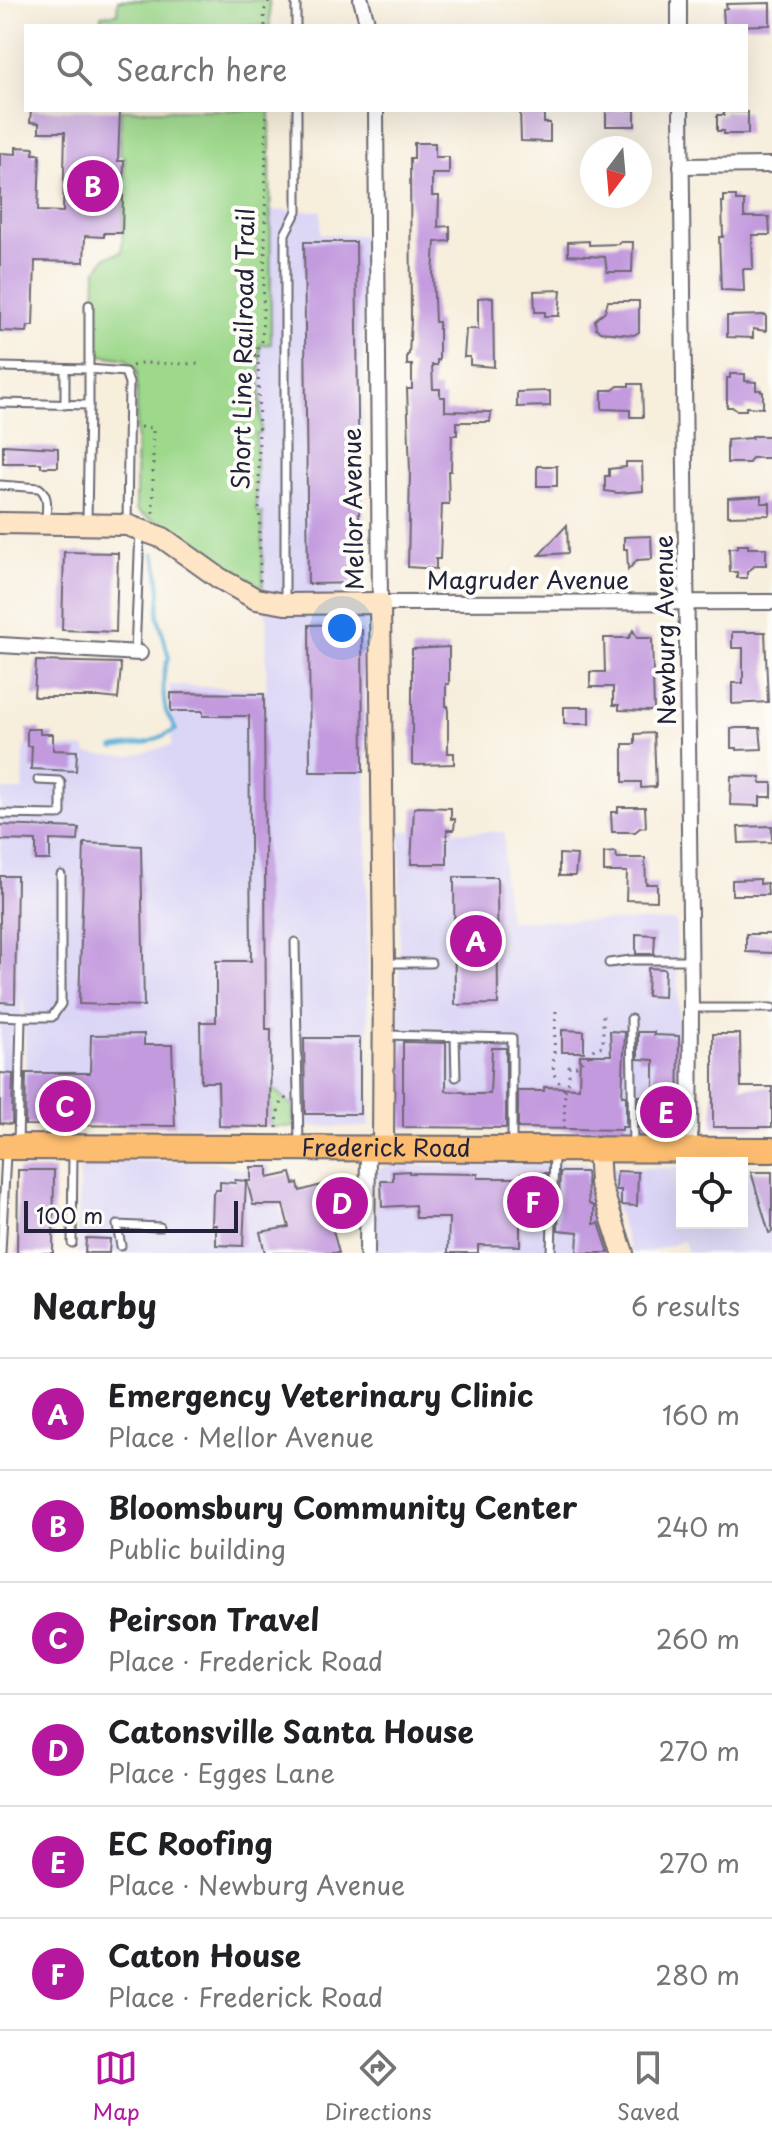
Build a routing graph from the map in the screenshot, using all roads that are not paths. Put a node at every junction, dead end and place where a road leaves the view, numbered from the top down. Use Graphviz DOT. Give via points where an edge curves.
graph roads {
  1 [pos="296,0"];
  2 [pos="361,0"];
  3 [pos="679,0"];
  4 [pos="296,24"];
  5 [pos="367,24"];
  6 [pos="679,24"];
  7 [pos="297,112"];
  8 [pos="376,112"];
  9 [pos="681,112"];
  10 [pos="772,165"];
  11 [pos="681,166"];
  12 [pos="89,305"];
  13 [pos="0,367"];
  14 [pos="65,369"];
  15 [pos="89,369"];
  16 [pos="0,403"];
  17 [pos="65,405"];
  18 [pos="89,405"];
  19 [pos="0,485"];
  20 [pos="0,523"];
  21 [pos="46,523"];
  22 [pos="87,523"];
  23 [pos="140,525"];
  24 [pos="772,602"];
  25 [pos="380,603"];
  26 [pos="688,603"];
  27 [pos="285,604"];
  28 [pos="0,645"];
  29 [pos="138,653"];
  30 [pos="38,780"];
  31 [pos="0,814"];
  32 [pos="61,875"];
  33 [pos="295,942"];
  34 [pos="691,960"];
  35 [pos="384,963"];
  36 [pos="431,963"];
  37 [pos="609,963"];
  38 [pos="691,1008"];
  39 [pos="772,1008"];
  40 [pos="0,1016"];
  41 [pos="21,1017"];
  42 [pos="631,1019"];
  43 [pos="384,1035"];
  44 [pos="455,1036"];
  45 [pos="456,1077"];
  46 [pos="559,1139"];
  47 [pos="73,1146"];
  48 [pos="8,1147"];
  49 [pos="299,1147"];
  50 [pos="375,1147"];
  51 [pos="512,1148"];
  52 [pos="598,1148"];
  53 [pos="633,1149"];
  54 [pos="690,1150"];
  55 [pos="772,1150"];
  56 [pos="160,1227"];
  57 [pos="72,1243"];
  58 [pos="121,1246"];
  59 [pos="1,1253"];
  60 [pos="367,1253"];
  61 [pos="551,1253"];
  62 [pos="623,1253"];
  1 -- 4 [label="lane"];
  2 -- 5 [label="street"];
  3 -- 6 [label="street"];
  7 -- 27 [label="lane" via="297,211 285,234"];
  8 -- 25 [label="street, Mellor Avenue"];
  9 -- 11 [label="street, Newburg Avenue"];
  10 -- 11 [label="street"];
  11 -- 26 [label="street, Newburg Avenue"];
  12 -- 15 [label="lane"];
  13 -- 14 [label="lane"];
  14 -- 15 [label="lane"];
  14 -- 17 [label="lane"];
  15 -- 18 [label="lane"];
  15 -- 23 [label="lane" via="120,370 128,376"];
  16 -- 17 [label="lane"];
  17 -- 18 [label="lane"];
  18 -- 22 [label="lane"];
  19 -- 21 [label="lane" via="44,492"];
  20 -- 21 [label="street"];
  21 -- 22 [label="street"];
  22 -- 23 [label="street"];
  23 -- 27 [label="street" via="238,590"];
  23 -- 29 [label="lane"];
  24 -- 26 [label="street, Magruder Avenue"];
  25 -- 26 [label="street, Magruder Avenue"];
  25 -- 27 [label="street"];
  25 -- 35 [label="street, Mellor Avenue"];
  26 -- 34 [label="street, Newburg Avenue"];
  28 -- 29 [label="street"];
  30 -- 31 [label="lane" via="61,783 61,813"];
  32 -- 41 [label="lane" via="61,1004 52,1017"];
  33 -- 49 [label="lane"];
  34 -- 37 [label="lane"];
  34 -- 38 [label="street, Newburg Avenue"];
  35 -- 36 [label="lane"];
  35 -- 43 [label="street, Mellor Avenue"];
  38 -- 39 [label="lane"];
  38 -- 54 [label="street, Newburg Avenue"];
  40 -- 41 [label="lane"];
  41 -- 48 [label="lane"];
  42 -- 53 [label="lane"];
  43 -- 44 [label="lane"];
  43 -- 50 [label="street, Mellor Avenue"];
  44 -- 45 [label="lane"];
  44 -- 51 [label="lane" via="512,1038"];
  46 -- 51 [label="main road, Frederick Road"];
  46 -- 52 [label="main road, Frederick Road"];
  46 -- 61 [label="lane"];
  47 -- 48 [label="main road, Frederick Road"];
  47 -- 49 [label="main road, Frederick Road"];
  47 -- 57 [label="lane"];
  48 -- 59 [label="lane"];
  49 -- 50 [label="main road, Frederick Road"];
  50 -- 51 [label="main road, Frederick Road"];
  50 -- 60 [label="street"];
  52 -- 53 [label="main road, Frederick Road"];
  52 -- 62 [label="street" via="600,1183"];
  53 -- 54 [label="main road, Frederick Road"];
  54 -- 55 [label="main road, Frederick Road"];
  56 -- 58 [label="lane" via="117,1225"];
}
